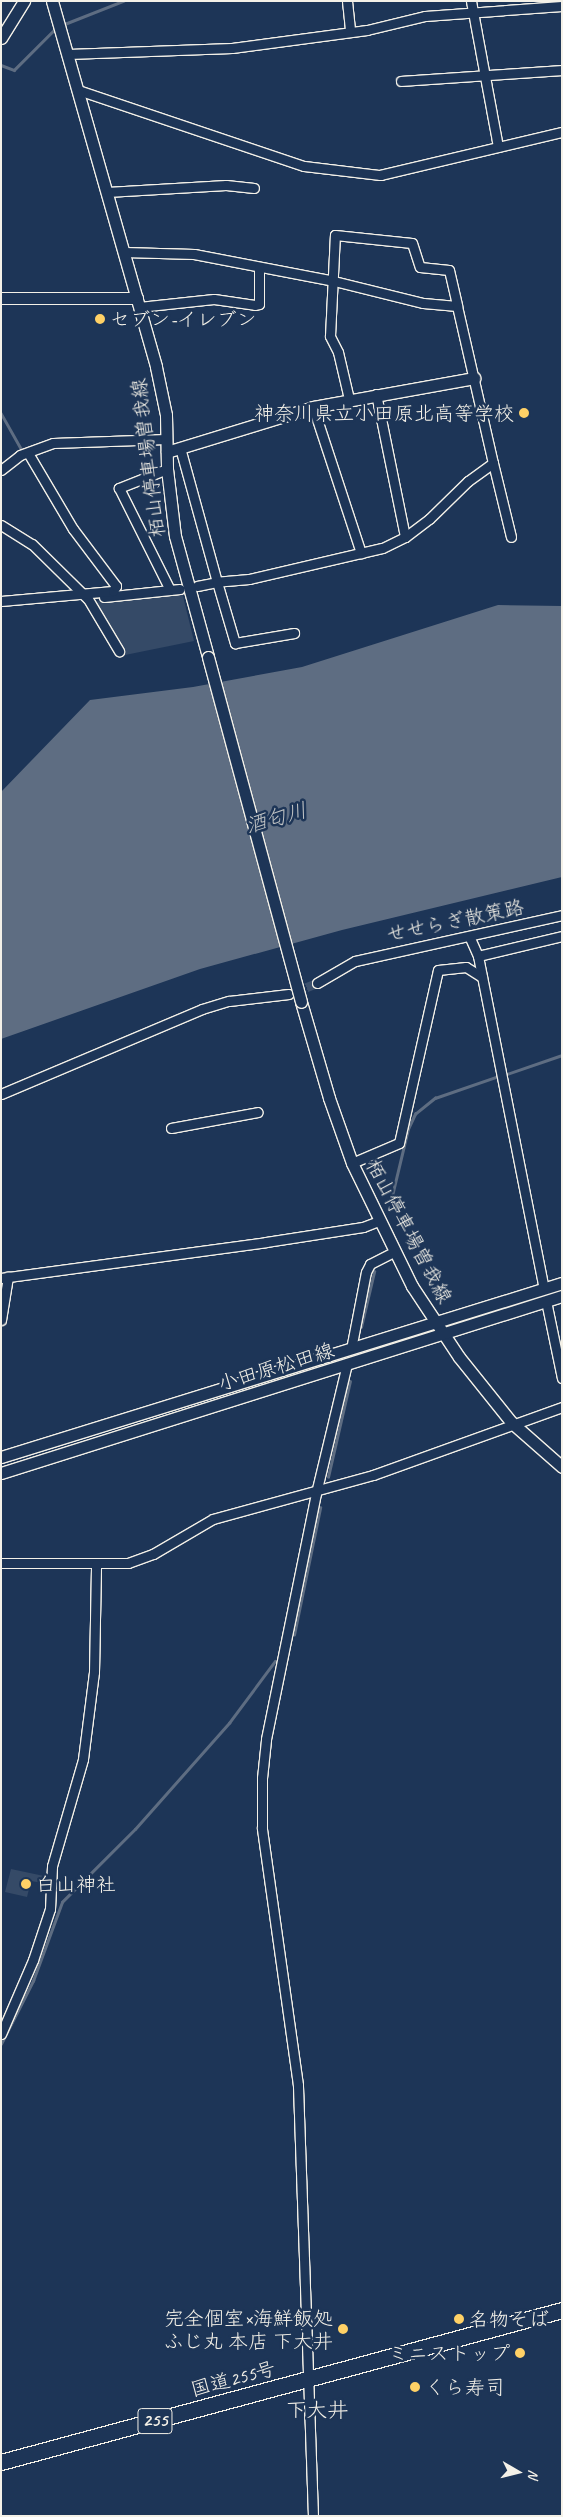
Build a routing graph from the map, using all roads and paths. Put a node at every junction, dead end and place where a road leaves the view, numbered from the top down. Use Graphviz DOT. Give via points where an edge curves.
graph roads {
  1 [pos="24,1"];
  2 [pos="52,1"];
  3 [pos="347,1"];
  4 [pos="471,1"];
  5 [pos="562,6"];
  6 [pos="472,12"];
  7 [pos="350,32"];
  8 [pos="1,38"];
  9 [pos="68,54"];
  10 [pos="562,70"];
  11 [pos="486,76"];
  12 [pos="401,81"];
  13 [pos="78,90"];
  14 [pos="562,132"];
  15 [pos="498,147"];
  16 [pos="254,188"];
  17 [pos="107,192"];
  18 [pos="124,252"];
  19 [pos="259,267"];
  20 [pos="334,281"];
  21 [pos="1,298"];
  22 [pos="138,302"];
  23 [pos="457,306"];
  24 [pos="474,378"];
  25 [pos="376,394"];
  26 [pos="349,399"];
  27 [pos="313,407"];
  28 [pos="166,439"];
  29 [pos="180,448"];
  30 [pos="167,452"];
  31 [pos="28,453"];
  32 [pos="494,463"];
  33 [pos="1,470"];
  34 [pos="167,470"];
  35 [pos="1,525"];
  36 [pos="405,537"];
  37 [pos="511,537"];
  38 [pos="361,553"];
  39 [pos="217,582"];
  40 [pos="197,586"];
  41 [pos="180,589"];
  42 [pos="170,590"];
  43 [pos="113,594"];
  44 [pos="85,596"];
  45 [pos="1,601"];
  46 [pos="294,633"];
  47 [pos="119,651"];
  48 [pos="562,915"];
  49 [pos="562,936"];
  50 [pos="470,938"];
  51 [pos="478,956"];
  52 [pos="482,978"];
  53 [pos="317,983"];
  54 [pos="289,994"];
  55 [pos="1,1094"];
  56 [pos="258,1112"];
  57 [pos="171,1128"];
  58 [pos="352,1163"];
  59 [pos="380,1222"];
  60 [pos="393,1249"];
  61 [pos="4,1278"];
  62 [pos="562,1283"];
  63 [pos="544,1288"];
  64 [pos="562,1296"];
  65 [pos="546,1301"];
  66 [pos="1,1320"];
  67 [pos="436,1322"];
  68 [pos="444,1333"];
  69 [pos="351,1349"];
  70 [pos="347,1364"];
  71 [pos="562,1378"];
  72 [pos="562,1407"];
  73 [pos="511,1422"];
  74 [pos="1,1457"];
  75 [pos="562,1467"];
  76 [pos="1,1473"];
  77 [pos="316,1492"];
  78 [pos="1,1563"];
  79 [pos="96,1564"];
  80 [pos="1,2034"];
  81 [pos="562,2310"];
  82 [pos="308,2380"];
  83 [pos="1,2462"];
  84 [pos="313,2516"];
  1 -- 8 [label="main road"];
  2 -- 9 [label="main road, 栢山停車場曽我線"];
  3 -- 7 [label="street"];
  4 -- 6 [label="street"];
  5 -- 6 [label="street"];
  6 -- 7 [label="street" via="425,16"];
  6 -- 11 [label="street"];
  7 -- 9 [label="street" via="232,48"];
  9 -- 13 [label="main road, 栢山停車場曽我線"];
  10 -- 11 [label="street"];
  11 -- 12 [label="street"];
  11 -- 15 [label="street"];
  13 -- 15 [label="street" via="304,166 380,175"];
  13 -- 17 [label="main road, 栢山停車場曽我線"];
  14 -- 15 [label="street"];
  16 -- 17 [label="street" via="226,185"];
  17 -- 18 [label="main road, 栢山停車場曽我線"];
  18 -- 19 [label="street" via="194,254"];
  18 -- 22 [label="main road, 栢山停車場曽我線"];
  19 -- 20 [label="street"];
  19 -- 22 [label="street" via="259,304 214,299"];
  20 -- 23 [label="street" via="423,303"];
  20 -- 23 [label="street" via="335,234 412,243 420,267 449,270"];
  20 -- 26 [label="street" via="330,336 338,352"];
  21 -- 22 [label="main road"];
  22 -- 28 [label="main road, 栢山停車場曽我線" via="162,398"];
  23 -- 24 [label="street"];
  24 -- 25 [label="main road"];
  24 -- 32 [label="street"];
  25 -- 26 [label="main road"];
  25 -- 36 [label="street"];
  26 -- 27 [label="main road"];
  27 -- 29 [label="main road"];
  27 -- 38 [label="street"];
  28 -- 30 [label="main road, 栢山停車場曽我線"];
  28 -- 31 [label="street" via="53,443"];
  29 -- 30 [label="main road"];
  29 -- 39 [label="street"];
  30 -- 34 [label="main road, 栢山停車場曽我線"];
  31 -- 33 [label="street" via="20,455"];
  31 -- 43 [label="street" via="74,529 116,586"];
  32 -- 36 [label="street" via="468,481"];
  32 -- 37 [label="street"];
  34 -- 42 [label="street" via="118,488"];
  34 -- 58 [label="main road, 栢山停車場曽我線, bridge" via="175,536 301,1002"];
  35 -- 44 [label="street" via="32,544"];
  36 -- 38 [label="street"];
  38 -- 39 [label="street" via="249,580"];
  39 -- 40 [label="street"];
  39 -- 46 [label="street" via="235,643"];
  41 -- 42 [label="street"];
  42 -- 43 [label="street"];
  43 -- 44 [label="street"];
  44 -- 45 [label="street"];
  44 -- 47 [label="street"];
  48 -- 50 [label="street, せせらぎ散策路"];
  49 -- 51 [label="street" via="537,946"];
  50 -- 51 [label="street"];
  50 -- 53 [label="street, せせらぎ散策路" via="355,961"];
  51 -- 52 [label="street"];
  52 -- 58 [label="street" via="466,967 438,970 399,1143"];
  52 -- 63 [label="street"];
  54 -- 55 [label="street" via="202,1009"];
  56 -- 57 [label="street"];
  58 -- 59 [label="main road, 栢山停車場曽我線"];
  59 -- 60 [label="main road, 栢山停車場曽我線"];
  59 -- 61 [label="street"];
  60 -- 67 [label="main road, 栢山停車場曽我線"];
  60 -- 69 [label="street" via="370,1264 366,1272"];
  61 -- 66 [label="street"];
  62 -- 63 [label="main road, 小田原松田線"];
  63 -- 67 [label="main road, 小田原松田線"];
  64 -- 65 [label="main road, 小田原松田線"];
  65 -- 68 [label="main road, 小田原松田線"];
  65 -- 71 [label="street"];
  67 -- 68 [label="main road, 栢山停車場曽我線"];
  67 -- 69 [label="main road, 小田原松田線"];
  68 -- 70 [label="main road, 小田原松田線"];
  68 -- 73 [label="main road, 栢山停車場曽我線"];
  69 -- 74 [label="main road, 小田原松田線"];
  70 -- 76 [label="main road, 小田原松田線"];
  70 -- 77 [label="street"];
  72 -- 73 [label="street"];
  73 -- 75 [label="main road, 栢山停車場曽我線"];
  73 -- 77 [label="street" via="445,1449"];
  77 -- 79 [label="street" via="213,1519 153,1554 128,1563"];
  77 -- 82 [label="street" via="266,1738 262,1778 262,1828 298,2086"];
  78 -- 79 [label="street"];
  79 -- 80 [label="street" via="94,1672 83,1759 52,1866 50,1910 33,1960"];
  81 -- 82 [label="highway, 国道255号 / 255"];
  82 -- 83 [label="highway, 国道255号 / 255"];
  82 -- 84 [label="street"];
}
